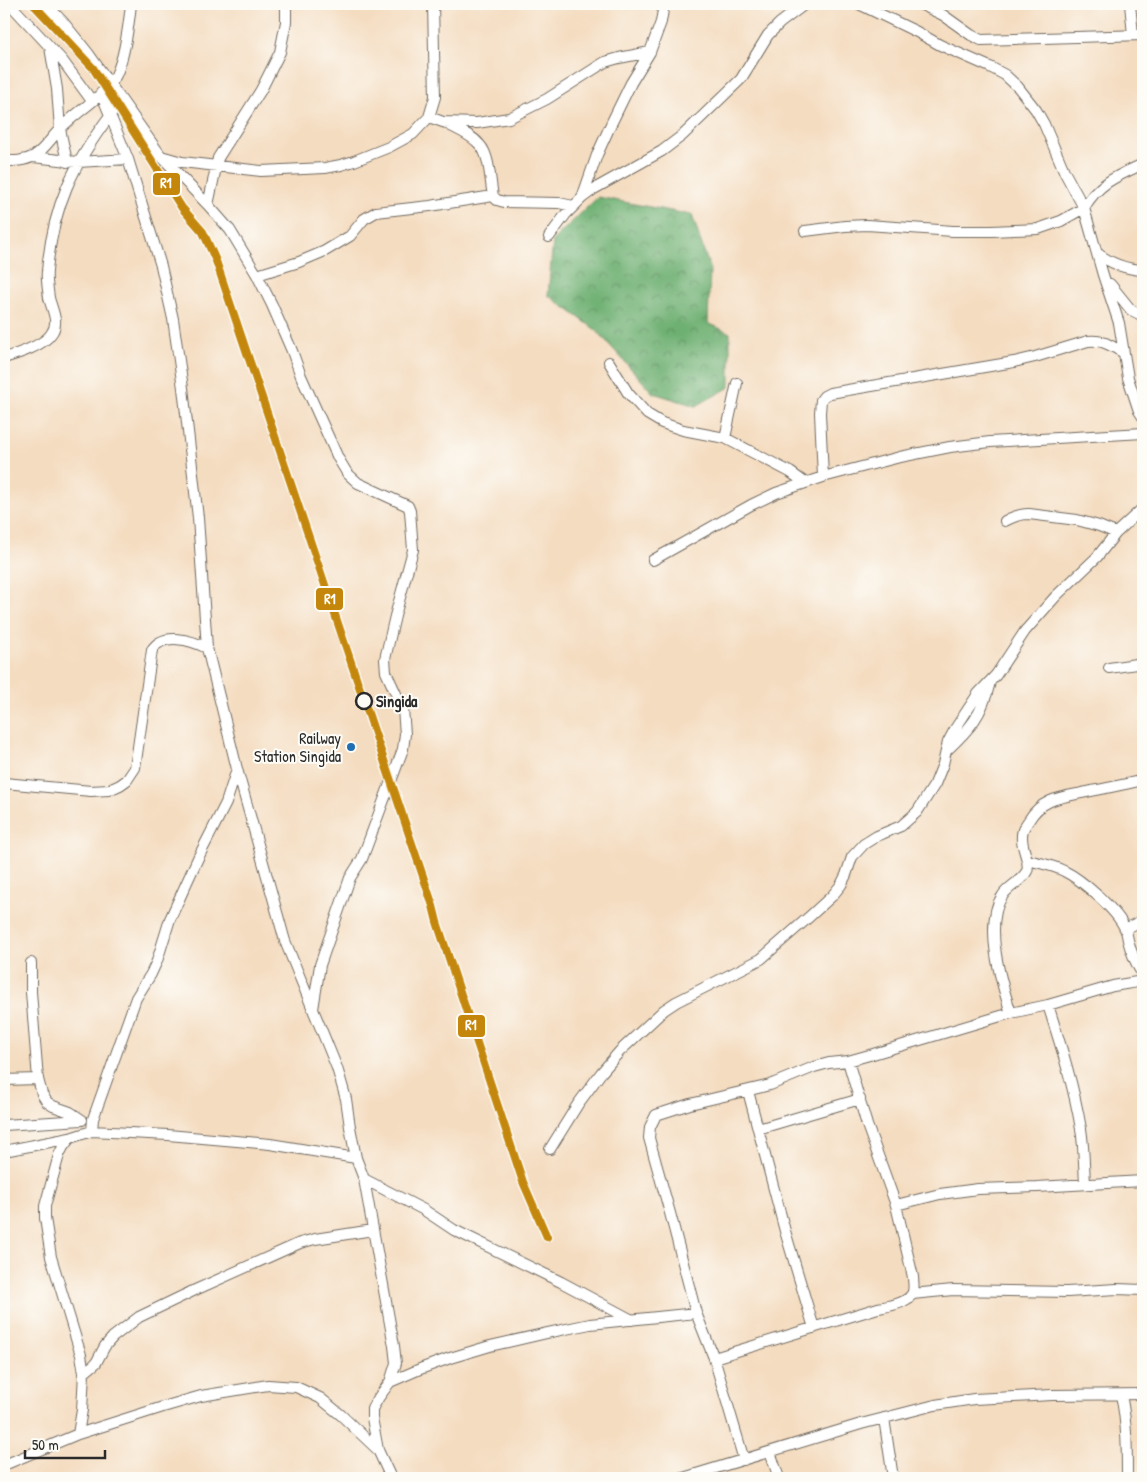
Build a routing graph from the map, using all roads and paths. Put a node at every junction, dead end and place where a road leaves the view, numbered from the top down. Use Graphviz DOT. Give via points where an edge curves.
graph roads {
  1 [pos="10,4"];
  2 [pos="46,4"];
  3 [pos="131,4"];
  4 [pos="286,4"];
  5 [pos="433,4"];
  6 [pos="664,4"];
  7 [pos="805,4"];
  8 [pos="859,4"];
  9 [pos="920,4"];
  10 [pos="1130,4"];
  11 [pos="1138,35"];
  12 [pos="50,46"];
  13 [pos="650,52"];
  14 [pos="110,84"];
  15 [pos="101,93"];
  16 [pos="92,101"];
  17 [pos="111,114"];
  18 [pos="429,117"];
  19 [pos="444,122"];
  20 [pos="60,129"];
  21 [pos="146,150"];
  22 [pos="161,156"];
  23 [pos="33,157"];
  24 [pos="128,159"];
  25 [pos="4,160"];
  26 [pos="67,162"];
  27 [pos="78,162"];
  28 [pos="1143,164"];
  29 [pos="216,166"];
  30 [pos="493,196"];
  31 [pos="582,198"];
  32 [pos="208,205"];
  33 [pos="573,206"];
  34 [pos="1084,208"];
  35 [pos="805,231"];
  36 [pos="549,237"];
  37 [pos="1097,253"];
  38 [pos="1143,270"];
  39 [pos="257,275"];
  40 [pos="1103,275"];
  41 [pos="1143,316"];
  42 [pos="1124,353"];
  43 [pos="4,358"];
  44 [pos="609,362"];
  45 [pos="737,383"];
  46 [pos="1143,417"];
  47 [pos="1143,432"];
  48 [pos="725,438"];
  49 [pos="823,476"];
  50 [pos="804,482"];
  51 [pos="1143,508"];
  52 [pos="1005,521"];
  53 [pos="1116,533"];
  54 [pos="653,560"];
  55 [pos="207,648"];
  56 [pos="1143,663"];
  57 [pos="1109,668"];
  58 [pos="237,769"];
  59 [pos="1143,780"];
  60 [pos="4,783"];
  61 [pos="1028,860"];
  62 [pos="1143,920"];
  63 [pos="1125,929"];
  64 [pos="31,963"];
  65 [pos="1143,975"];
  66 [pos="1143,981"];
  67 [pos="1048,1005"];
  68 [pos="313,1009"];
  69 [pos="1011,1013"];
  70 [pos="848,1060"];
  71 [pos="38,1079"];
  72 [pos="4,1080"];
  73 [pos="748,1091"];
  74 [pos="860,1099"];
  75 [pos="93,1119"];
  76 [pos="82,1120"];
  77 [pos="4,1124"];
  78 [pos="758,1129"];
  79 [pos="92,1131"];
  80 [pos="70,1138"];
  81 [pos="550,1149"];
  82 [pos="4,1151"];
  83 [pos="356,1158"];
  84 [pos="364,1179"];
  85 [pos="1143,1181"];
  86 [pos="1085,1184"];
  87 [pos="896,1205"];
  88 [pos="373,1230"];
  89 [pos="1143,1290"];
  90 [pos="912,1294"];
  91 [pos="696,1312"];
  92 [pos="632,1320"];
  93 [pos="814,1328"];
  94 [pos="714,1358"];
  95 [pos="84,1373"];
  96 [pos="390,1382"];
  97 [pos="1143,1394"];
  98 [pos="1121,1395"];
  99 [pos="884,1418"];
  100 [pos="78,1434"];
  101 [pos="378,1450"];
  102 [pos="770,1452"];
  103 [pos="744,1460"];
  104 [pos="4,1465"];
  105 [pos="391,1478"];
  106 [pos="684,1478"];
  107 [pos="779,1478"];
  108 [pos="893,1478"];
  109 [pos="1127,1478"];
  1 -- 12 [label="street"];
  2 -- 14 [label="street"];
  3 -- 14 [label="street" via="119,66"];
  4 -- 29 [label="street" via="280,52 261,90 222,150"];
  5 -- 18 [label="street" via="435,96"];
  6 -- 13 [label="street"];
  7 -- 31 [label="street" via="768,35 741,80 683,135"];
  8 -- 34 [label="street" via="990,67 1018,86 1044,124 1065,174"];
  9 -- 11 [label="street" via="981,40"];
  10 -- 11 [label="street"];
  12 -- 16 [label="street"];
  12 -- 20 [label="street"];
  13 -- 19 [label="street" via="605,62 547,99 509,118 477,123"];
  13 -- 31 [label="street" via="611,124"];
  14 -- 15 [label="street"];
  14 -- 22 [label="street"];
  15 -- 16 [label="street"];
  15 -- 17 [label="street"];
  16 -- 20 [label="street"];
  17 -- 24 [label="street"];
  17 -- 27 [label="street"];
  18 -- 19 [label="street"];
  18 -- 29 [label="street" via="413,134 341,165 261,171"];
  19 -- 30 [label="street" via="476,140 482,147"];
  20 -- 23 [label="street"];
  20 -- 26 [label="street"];
  21 -- 22 [label="street"];
  22 -- 29 [label="street"];
  22 -- 32 [label="street"];
  23 -- 25 [label="street" via="14,162"];
  23 -- 26 [label="street"];
  24 -- 27 [label="street"];
  24 -- 55 [label="street" via="161,266 173,319 198,518"];
  26 -- 27 [label="street"];
  27 -- 43 [label="street" via="65,190 51,236 47,274 55,323 52,334"];
  28 -- 34 [label="street" via="1100,187"];
  29 -- 32 [label="street"];
  30 -- 33 [label="street" via="504,202"];
  30 -- 39 [label="street" via="376,212 364,219 350,236 325,251"];
  31 -- 33 [label="street"];
  32 -- 39 [label="street" via="230,230"];
  33 -- 36 [label="street"];
  34 -- 35 [label="street" via="1038,229 953,231 867,225"];
  34 -- 37 [label="street"];
  37 -- 38 [label="street" via="1124,268"];
  37 -- 40 [label="street"];
  39 -- 68 [label="street" via="347,473 358,484 408,506 412,522 414,550 385,659 386,672 403,710 404,749 362,859 350,878 320,965"];
  40 -- 41 [label="street" via="1131,310"];
  40 -- 42 [label="street" via="1119,323"];
  42 -- 46 [label="street" via="1128,378"];
  42 -- 49 [label="street" via="1104,342 1088,341 1014,362 830,393 821,400"];
  44 -- 48 [label="street" via="628,393 647,414 683,430"];
  45 -- 48 [label="street"];
  47 -- 49 [label="street" via="950,447"];
  48 -- 50 [label="street"];
  49 -- 50 [label="street"];
  50 -- 54 [label="street" via="751,505"];
  51 -- 53 [label="street"];
  52 -- 53 [label="street" via="1029,514 1077,520"];
  53 -- 81 [label="street" via="1097,558 1056,596 1025,631 1000,669 978,694 948,742 935,784 917,812 900,826 864,844 852,857 841,885 832,896 761,959 664,1010 601,1073"];
  55 -- 58 [label="street"];
  55 -- 60 [label="street" via="177,638 154,646 135,768 120,785 109,790 91,791"];
  56 -- 57 [label="street"];
  58 -- 68 [label="street" via="285,941"];
  58 -- 75 [label="street" via="226,802 170,919 157,961 136,998"];
  59 -- 61 [label="street" via="1065,796 1038,808 1023,830 1023,850"];
  61 -- 63 [label="street" via="1049,864 1081,881 1110,908"];
  61 -- 69 [label="street" via="1024,875 1003,895 994,918 1000,979"];
  62 -- 63 [label="street"];
  63 -- 65 [label="street" via="1132,954"];
  64 -- 71 [label="street"];
  66 -- 67 [label="street" via="1113,986"];
  67 -- 69 [label="street"];
  67 -- 86 [label="street" via="1078,1109"];
  68 -- 83 [label="street" via="346,1099"];
  69 -- 70 [label="street"];
  70 -- 73 [label="street" via="814,1067"];
  70 -- 74 [label="street"];
  71 -- 72 [label="street"];
  71 -- 76 [label="street" via="47,1102"];
  73 -- 78 [label="street"];
  73 -- 91 [label="street" via="659,1113 650,1128 649,1138"];
  74 -- 78 [label="street"];
  74 -- 87 [label="street"];
  75 -- 76 [label="street"];
  75 -- 79 [label="street"];
  76 -- 77 [label="street"];
  78 -- 93 [label="street"];
  79 -- 80 [label="street"];
  79 -- 83 [label="street" via="270,1144"];
  80 -- 82 [label="street"];
  80 -- 95 [label="street" via="59,1155 45,1206 45,1218 51,1257"];
  83 -- 84 [label="street"];
  84 -- 88 [label="street"];
  84 -- 92 [label="street" via="424,1210 454,1230"];
  85 -- 86 [label="street"];
  86 -- 87 [label="street" via="959,1191"];
  87 -- 90 [label="street" via="913,1277"];
  88 -- 95 [label="street" via="300,1243 139,1317 113,1337"];
  88 -- 96 [label="street" via="396,1355"];
  89 -- 90 [label="street" via="953,1290"];
  90 -- 93 [label="street" via="896,1304"];
  91 -- 92 [label="street"];
  91 -- 94 [label="street"];
  92 -- 96 [label="street" via="575,1326 490,1346"];
  93 -- 94 [label="street"];
  94 -- 103 [label="street"];
  95 -- 100 [label="street"];
  96 -- 101 [label="street" via="372,1408"];
  97 -- 98 [label="street"];
  98 -- 99 [label="street" via="974,1399"];
  98 -- 109 [label="street" via="1126,1418"];
  99 -- 102 [label="street"];
  99 -- 108 [label="street"];
  100 -- 101 [label="street" via="201,1396 268,1385 296,1387 320,1398"];
  100 -- 104 [label="street"];
  101 -- 105 [label="street"];
  102 -- 103 [label="street"];
  102 -- 107 [label="street"];
  103 -- 106 [label="street"];
}
